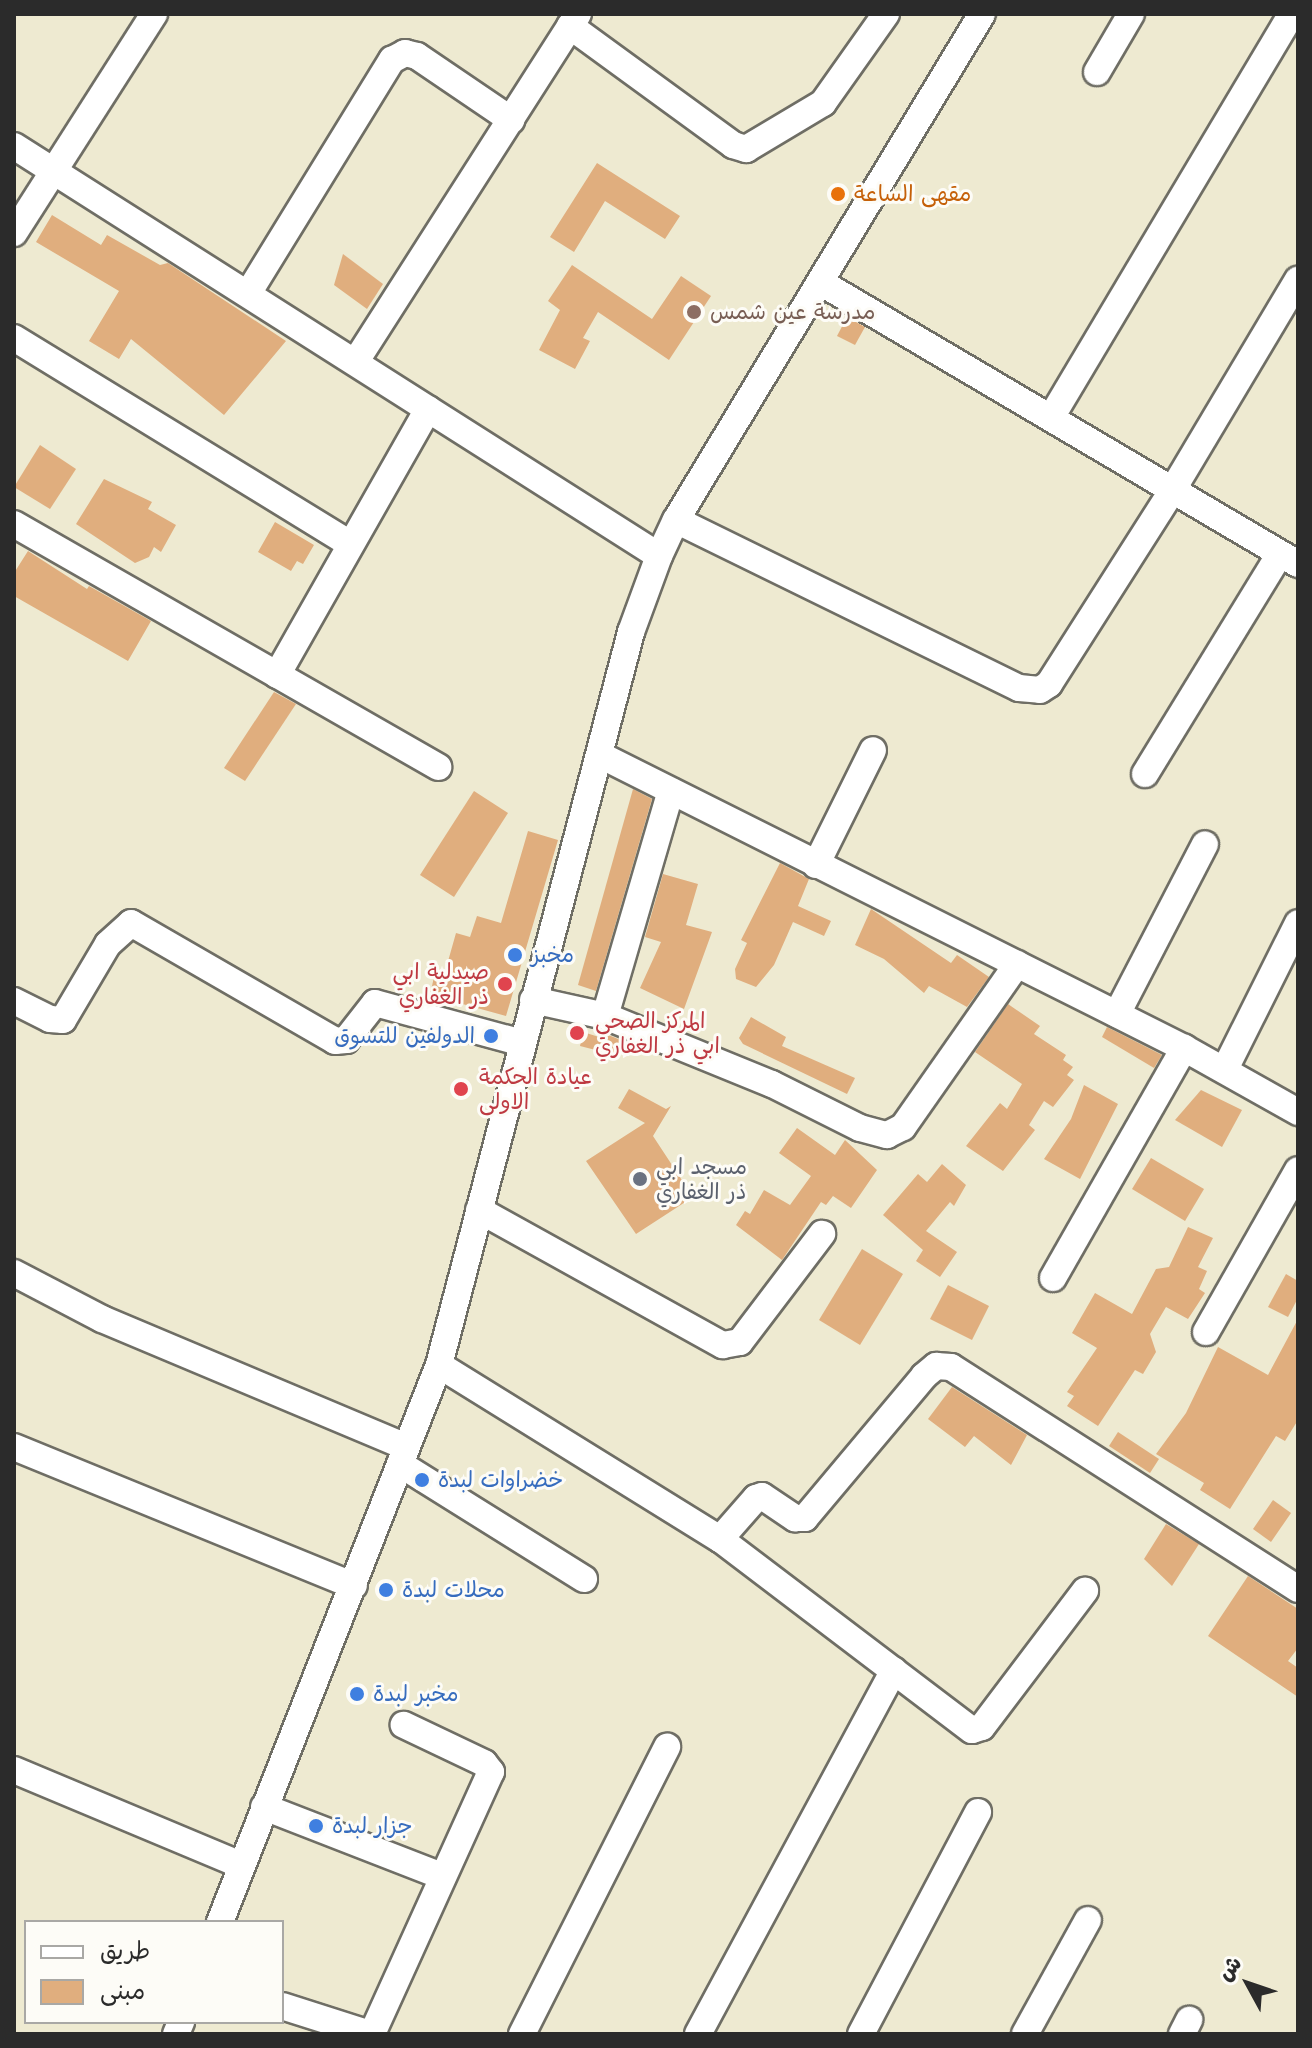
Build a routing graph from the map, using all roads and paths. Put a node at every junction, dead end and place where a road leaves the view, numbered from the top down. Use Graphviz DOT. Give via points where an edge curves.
graph roads {
  1 [pos="154,14"];
  2 [pos="886,14"];
  3 [pos="982,14"];
  4 [pos="1131,14"];
  5 [pos="1292,14"];
  6 [pos="574,20"];
  7 [pos="1097,72"];
  8 [pos="511,120"];
  9 [pos="14,146"];
  10 [pos="53,171"];
  11 [pos="14,233"];
  12 [pos="1298,280"];
  13 [pos="820,282"];
  14 [pos="249,292"];
  15 [pos="14,338"];
  16 [pos="356,361"];
  17 [pos="428,409"];
  18 [pos="1052,416"];
  19 [pos="1172,491"];
  20 [pos="676,520"];
  21 [pos="14,524"];
  22 [pos="350,544"];
  23 [pos="659,556"];
  24 [pos="1293,560"];
  25 [pos="277,675"];
  26 [pos="873,750"];
  27 [pos="600,755"];
  28 [pos="438,767"];
  29 [pos="1145,774"];
  30 [pos="671,791"];
  31 [pos="1205,844"];
  32 [pos="816,865"];
  33 [pos="1298,923"];
  34 [pos="1017,964"];
  35 [pos="533,1000"];
  36 [pos="14,1001"];
  37 [pos="1117,1014"];
  38 [pos="605,1016"];
  39 [pos="522,1043"];
  40 [pos="1184,1048"];
  41 [pos="1225,1069"];
  42 [pos="1298,1112"];
  43 [pos="1298,1170"];
  44 [pos="479,1210"];
  45 [pos="822,1234"];
  46 [pos="14,1273"];
  47 [pos="1053,1278"];
  48 [pos="1206,1332"];
  49 [pos="439,1365"];
  50 [pos="14,1447"];
  51 [pos="403,1456"];
  52 [pos="720,1539"];
  53 [pos="584,1579"];
  54 [pos="354,1586"];
  55 [pos="1298,1589"];
  56 [pos="1085,1591"];
  57 [pos="894,1670"];
  58 [pos="404,1725"];
  59 [pos="667,1747"];
  60 [pos="14,1770"];
  61 [pos="264,1807"];
  62 [pos="978,1812"];
  63 [pos="241,1865"];
  64 [pos="442,1876"];
  65 [pos="221,1920"];
  66 [pos="1088,1920"];
  67 [pos="284,2007"];
  68 [pos="371,2034"];
  69 [pos="522,2034"];
  70 [pos="698,2034"];
  71 [pos="861,2034"];
  72 [pos="1025,2034"];
  1 -- 10 [label="street"];
  2 -- 6 [label="street" via="823,103 746,149 733,145"];
  3 -- 13 [label="street"];
  4 -- 7 [label="street"];
  5 -- 18 [label="street"];
  6 -- 8 [label="street"];
  8 -- 14 [label="street" via="417,56 405,53 392,60"];
  8 -- 16 [label="street"];
  9 -- 10 [label="street"];
  10 -- 11 [label="street"];
  10 -- 14 [label="street"];
  12 -- 19 [label="street"];
  13 -- 18 [label="street"];
  13 -- 20 [label="street"];
  14 -- 16 [label="street"];
  15 -- 22 [label="street"];
  16 -- 17 [label="street"];
  17 -- 22 [label="street"];
  17 -- 23 [label="street"];
  18 -- 19 [label="street"];
  19 -- 20 [label="street" via="1049,684 1030,691"];
  19 -- 24 [label="street"];
  20 -- 23 [label="street"];
  21 -- 25 [label="street"];
  22 -- 25 [label="street"];
  23 -- 27 [label="street" via="631,632"];
  24 -- 29 [label="street"];
  25 -- 28 [label="street"];
  26 -- 32 [label="street"];
  27 -- 30 [label="street"];
  27 -- 35 [label="street"];
  30 -- 32 [label="street"];
  30 -- 38 [label="street"];
  31 -- 37 [label="street"];
  32 -- 34 [label="street"];
  33 -- 41 [label="street"];
  34 -- 37 [label="street"];
  34 -- 38 [label="street" via="903,1127 887,1135 860,1128 772,1084"];
  35 -- 38 [label="street"];
  35 -- 39 [label="street"];
  36 -- 39 [label="street" via="63,1020 108,944 131,923 335,1041 346,1040 375,1003"];
  37 -- 40 [label="street"];
  39 -- 44 [label="street"];
  40 -- 41 [label="street"];
  40 -- 47 [label="street"];
  41 -- 42 [label="street"];
  43 -- 48 [label="street"];
  44 -- 45 [label="street" via="723,1345 740,1342"];
  44 -- 49 [label="street"];
  46 -- 51 [label="street" via="102,1319"];
  49 -- 51 [label="street"];
  49 -- 52 [label="street"];
  50 -- 54 [label="street"];
  51 -- 53 [label="street"];
  51 -- 54 [label="street"];
  52 -- 55 [label="street" via="762,1496 795,1518 805,1518 924,1376 936,1366 951,1367"];
  52 -- 57 [label="street"];
  54 -- 61 [label="street"];
  56 -- 57 [label="street" via="977,1730"];
  57 -- 70 [label="street"];
  58 -- 64 [label="street" via="484,1763 491,1772"];
  59 -- 69 [label="street"];
  60 -- 63 [label="street"];
  61 -- 63 [label="street"];
  61 -- 64 [label="street"];
  62 -- 71 [label="street"];
  63 -- 65 [label="street"];
  64 -- 68 [label="street"];
  66 -- 72 [label="street"];
  67 -- 68 [label="street"];
}
